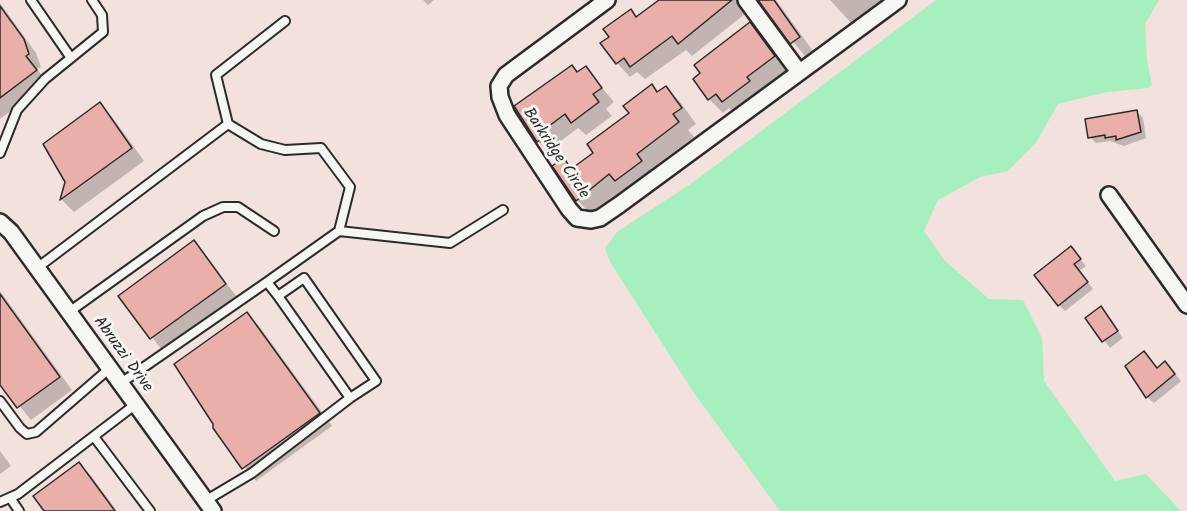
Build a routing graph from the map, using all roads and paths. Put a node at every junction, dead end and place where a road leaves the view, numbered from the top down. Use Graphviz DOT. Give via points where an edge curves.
graph roads {
  1 [pos="31,0"];
  2 [pos="92,0"];
  3 [pos="607,0"];
  4 [pos="746,0"];
  5 [pos="898,0"];
  6 [pos="285,21"];
  7 [pos="71,58"];
  8 [pos="799,72"];
  9 [pos="228,124"];
  10 [pos="0,153"];
  11 [pos="1109,195"];
  12 [pos="503,210"];
  13 [pos="0,222"];
  14 [pos="274,231"];
  15 [pos="339,231"];
  16 [pos="37,268"];
  17 [pos="267,282"];
  18 [pos="278,296"];
  19 [pos="1187,305"];
  20 [pos="69,312"];
  21 [pos="110,368"];
  22 [pos="121,384"];
  23 [pos="350,398"];
  24 [pos="0,401"];
  25 [pos="136,404"];
  26 [pos="95,438"];
  27 [pos="11,499"];
  28 [pos="0,502"];
  29 [pos="209,506"];
  30 [pos="19,511"];
  31 [pos="150,511"];
  1 -- 7 [label="lane"];
  2 -- 7 [label="lane" via="102,15 103,32"];
  3 -- 8 [label="street, Barkridge Circle" via="506,75 499,86 507,115 577,218 600,218"];
  4 -- 8 [label="street"];
  5 -- 8 [label="street, Barkridge Circle"];
  6 -- 9 [label="lane" via="216,75"];
  7 -- 10 [label="lane" via="17,110"];
  9 -- 15 [label="lane" via="261,144 285,150 321,148 350,187"];
  9 -- 16 [label="lane"];
  11 -- 19 [label="street"];
  12 -- 15 [label="lane" via="450,243"];
  13 -- 16 [label="street, Abruzzi Drive"];
  14 -- 20 [label="lane" via="238,207 223,207 203,216"];
  15 -- 17 [label="lane"];
  16 -- 20 [label="street, Abruzzi Drive"];
  17 -- 18 [label="lane"];
  17 -- 22 [label="lane"];
  18 -- 23 [label="lane"];
  18 -- 23 [label="lane" via="304,278 324,306 376,381"];
  20 -- 21 [label="street, Abruzzi Drive"];
  21 -- 22 [label="street, Abruzzi Drive"];
  21 -- 24 [label="lane" via="36,432 27,434 20,428"];
  22 -- 25 [label="street, Abruzzi Drive"];
  23 -- 29 [label="lane"];
  25 -- 26 [label="lane"];
  25 -- 29 [label="street, Abruzzi Drive"];
  26 -- 27 [label="lane"];
  26 -- 31 [label="lane"];
  27 -- 28 [label="lane"];
  27 -- 30 [label="lane"];
}
